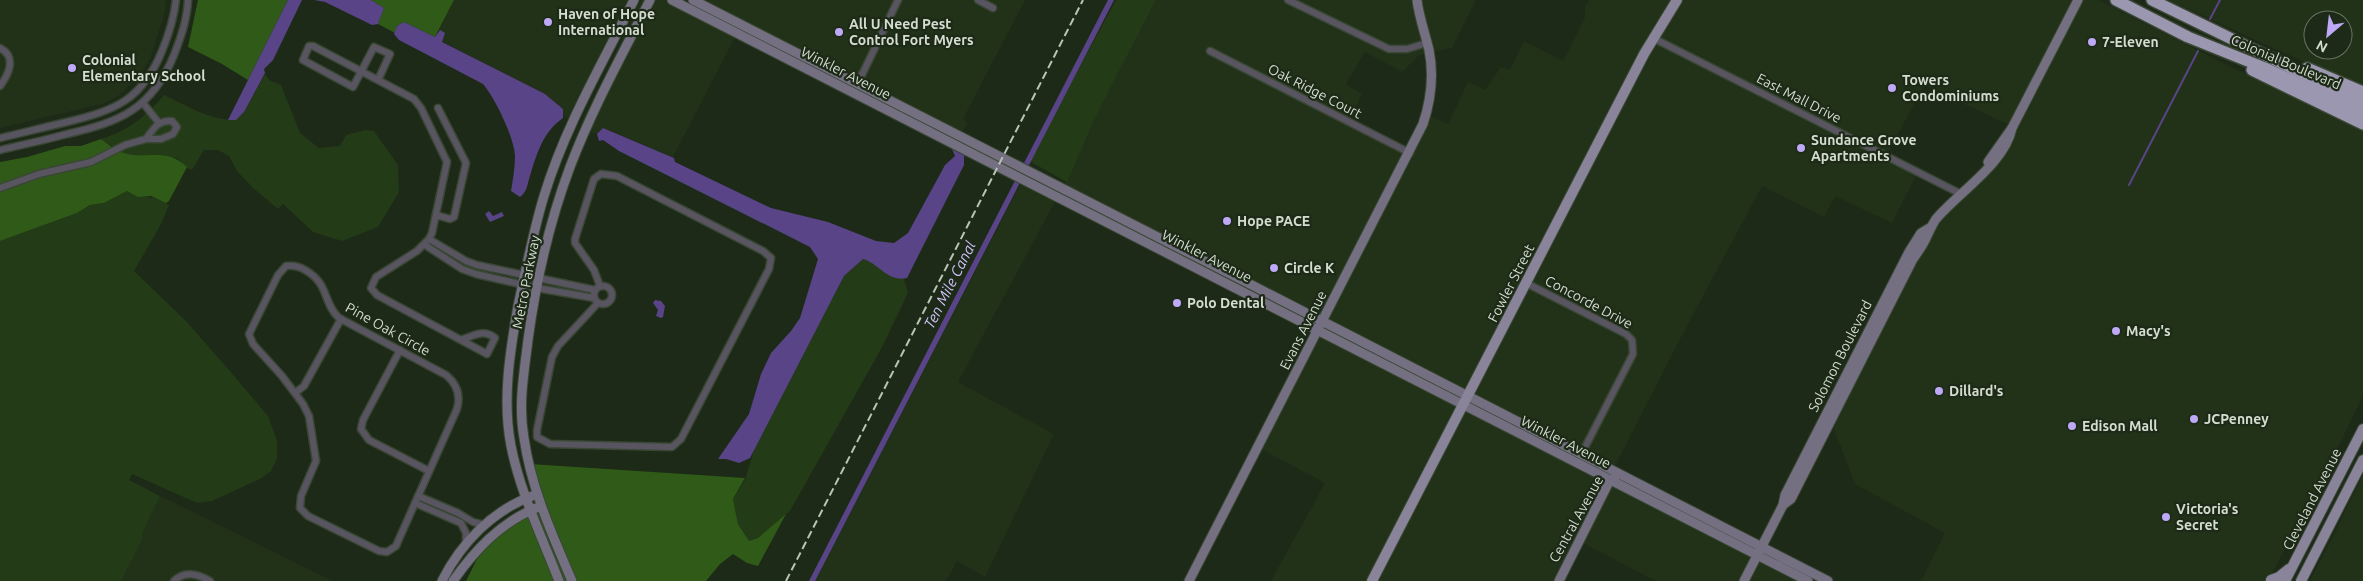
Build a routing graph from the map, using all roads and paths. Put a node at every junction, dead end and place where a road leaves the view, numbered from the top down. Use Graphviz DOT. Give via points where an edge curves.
graph roads {
  1 [pos="176,0"];
  2 [pos="188,0"];
  3 [pos="634,0"];
  4 [pos="650,0"];
  5 [pos="672,0"];
  6 [pos="693,0"];
  7 [pos="898,0"];
  8 [pos="978,0"];
  9 [pos="1288,0"];
  10 [pos="1417,0"];
  11 [pos="1677,0"];
  12 [pos="2078,0"];
  13 [pos="2116,0"];
  14 [pos="2152,0"];
  15 [pos="993,8"];
  16 [pos="2188,37"];
  17 [pos="1653,38"];
  18 [pos="1427,43"];
  19 [pos="0,48"];
  20 [pos="1210,51"];
  21 [pos="2256,52"];
  22 [pos="361,71"];
  23 [pos="813,72"];
  24 [pos="378,80"];
  25 [pos="858,83"];
  26 [pos="0,86"];
  27 [pos="2363,92"];
  28 [pos="143,103"];
  29 [pos="2363,103"];
  30 [pos="438,108"];
  31 [pos="2363,112"];
  32 [pos="910,120"];
  33 [pos="159,123"];
  34 [pos="937,123"];
  35 [pos="2363,124"];
  36 [pos="0,138"];
  37 [pos="146,139"];
  38 [pos="0,150"];
  39 [pos="1410,153"];
  40 [pos="0,188"];
  41 [pos="1961,194"];
  42 [pos="436,215"];
  43 [pos="427,242"];
  44 [pos="539,277"];
  45 [pos="523,279"];
  46 [pos="1526,283"];
  47 [pos="537,288"];
  48 [pos="598,288"];
  49 [pos="596,300"];
  50 [pos="341,319"];
  51 [pos="1320,326"];
  52 [pos="461,340"];
  53 [pos="400,350"];
  54 [pos="295,394"];
  55 [pos="1466,401"];
  56 [pos="2363,429"];
  57 [pos="1581,455"];
  58 [pos="2349,457"];
  59 [pos="2363,460"];
  60 [pos="429,471"];
  61 [pos="1623,476"];
  62 [pos="1610,480"];
  63 [pos="418,496"];
  64 [pos="532,496"];
  65 [pos="2341,502"];
  66 [pos="415,503"];
  67 [pos="435,503"];
  68 [pos="540,506"];
  69 [pos="432,510"];
  70 [pos="531,510"];
  71 [pos="464,517"];
  72 [pos="461,524"];
  73 [pos="484,525"];
  74 [pos="466,543"];
  75 [pos="1759,551"];
  76 [pos="2294,565"];
  77 [pos="2271,580"];
  78 [pos="174,581"];
  79 [pos="210,581"];
  80 [pos="443,581"];
  81 [pos="453,581"];
  82 [pos="560,581"];
  83 [pos="572,581"];
  84 [pos="1189,581"];
  85 [pos="1372,581"];
  86 [pos="1559,581"];
  87 [pos="1744,581"];
  88 [pos="1808,581"];
  89 [pos="1828,581"];
  90 [pos="2285,581"];
  91 [pos="2300,581"];
  1 -- 36 [label="street" via="171,29 156,67 131,98 97,115"];
  2 -- 28 [label="street" via="183,32 171,63 162,81"];
  3 -- 45 [label="street, Metro Parkway" via="564,141 544,195"];
  4 -- 44 [label="street, Metro Parkway" via="592,114 570,167 554,214"];
  5 -- 23 [label="street, Winkler Avenue"];
  6 -- 25 [label="street, Winkler Avenue"];
  7 -- 25 [label="street"];
  8 -- 15 [label="street"];
  9 -- 18 [label="street" via="1389,49 1407,49"];
  10 -- 18 [label="street, Evans Avenue"];
  11 -- 17 [label="main road, Fowler Street"];
  12 -- 41 [label="street, Solomon Boulevard" via="2012,128 1980,175"];
  13 -- 16 [label="highway, Colonial Boulevard"];
  14 -- 21 [label="highway, Colonial Boulevard"];
  16 -- 31 [label="highway, Colonial Boulevard"];
  16 -- 35 [label="highway"];
  17 -- 41 [label="street, East Mall Drive"];
  17 -- 46 [label="main road, Fowler Street"];
  18 -- 39 [label="street, Evans Avenue" via="1430,99"];
  19 -- 26 [label="street" via="8,54 10,69"];
  20 -- 39 [label="street, Oak Ridge Court"];
  21 -- 27 [label="highway" via="2265,51"];
  21 -- 29 [label="highway, Colonial Boulevard"];
  22 -- 22 [label="street" via="353,87 302,60 309,46 313,46"];
  22 -- 24 [label="street"];
  22 -- 24 [label="street" via="374,47 384,50 390,57"];
  23 -- 25 [label="street" via="846,85"];
  23 -- 32 [label="street, Winkler Avenue"];
  24 -- 42 [label="street" via="418,103 445,158 447,168"];
  25 -- 34 [label="street, Winkler Avenue"];
  28 -- 33 [label="street"];
  28 -- 38 [label="street" via="109,124"];
  30 -- 42 [label="street" via="466,163 454,217"];
  32 -- 34 [label="street" via="918,118"];
  32 -- 51 [label="street, Winkler Avenue"];
  33 -- 37 [label="street"];
  33 -- 37 [label="street" via="172,121 177,127 173,134 160,139"];
  34 -- 51 [label="street, Winkler Avenue"];
  37 -- 40 [label="street" via="125,145 92,162 39,174"];
  39 -- 51 [label="street, Evans Avenue"];
  41 -- 75 [label="street, Solomon Boulevard" via="1930,227 1791,499 1783,505"];
  42 -- 43 [label="street"];
  43 -- 45 [label="street" via="472,263"];
  43 -- 45 [label="street" via="470,272"];
  43 -- 52 [label="street" via="376,277 372,292"];
  44 -- 45 [label="street"];
  44 -- 47 [label="street, Metro Parkway"];
  44 -- 48 [label="street"];
  45 -- 47 [label="street"];
  45 -- 64 [label="street, Metro Parkway" via="507,400 511,445"];
  46 -- 55 [label="main road, Fowler Street"];
  46 -- 57 [label="street, Concorde Drive" via="1621,331 1632,340 1633,354"];
  47 -- 49 [label="street"];
  47 -- 64 [label="street, Metro Parkway" via="521,395"];
  48 -- 49 [label="street"];
  48 -- 49 [label="street" via="609,288 613,297 608,304"];
  48 -- 49 [label="street" via="594,270 575,239 594,180 602,174 617,176 771,258 769,270 681,439 672,447 550,444 537,437 552,358"];
  50 -- 53 [label="street, Pine Oak Circle"];
  50 -- 54 [label="street" via="304,386"];
  50 -- 54 [label="street, Pine Oak Circle" via="316,277 295,266 286,266 280,271 249,334 252,344"];
  51 -- 55 [label="street, Winkler Avenue"];
  51 -- 84 [label="street, Evans Avenue"];
  52 -- 52 [label="street" via="487,354 495,338 481,332"];
  53 -- 60 [label="street, Pine Oak Circle" via="446,375 459,394 457,409"];
  53 -- 60 [label="street" via="363,420 361,430 369,440"];
  54 -- 66 [label="street, Pine Oak Circle" via="309,416 316,455 315,467 299,500 305,514 379,552 387,552 396,546"];
  55 -- 57 [label="street, Winkler Avenue"];
  55 -- 62 [label="street, Winkler Avenue"];
  55 -- 85 [label="main road, Fowler Street"];
  56 -- 58 [label="main road, Cleveland Avenue"];
  57 -- 61 [label="street, Winkler Avenue"];
  58 -- 65 [label="main road" via="2350,470"];
  58 -- 76 [label="main road, Cleveland Avenue"];
  59 -- 65 [label="main road, Cleveland Avenue"];
  60 -- 63 [label="street, Pine Oak Circle"];
  61 -- 62 [label="street, Central Avenue"];
  61 -- 75 [label="street, Winkler Avenue"];
  62 -- 75 [label="street, Winkler Avenue"];
  62 -- 86 [label="street, Central Avenue"];
  63 -- 66 [label="street, Pine Oak Circle"];
  63 -- 67 [label="street"];
  64 -- 68 [label="street, Metro Parkway"];
  64 -- 70 [label="street, Metro Parkway"];
  64 -- 73 [label="street" via="514,503"];
  65 -- 91 [label="main road, Cleveland Avenue"];
  66 -- 69 [label="street"];
  67 -- 69 [label="street"];
  67 -- 71 [label="street"];
  68 -- 70 [label="street"];
  68 -- 83 [label="street, Metro Parkway"];
  69 -- 72 [label="street"];
  70 -- 81 [label="street" via="502,526"];
  70 -- 82 [label="street, Metro Parkway"];
  71 -- 72 [label="street"];
  71 -- 73 [label="street"];
  72 -- 74 [label="street" via="467,536"];
  73 -- 74 [label="street"];
  74 -- 80 [label="street"];
  75 -- 87 [label="street, Solomon Boulevard"];
  75 -- 88 [label="street, Winkler Avenue"];
  75 -- 89 [label="street, Winkler Avenue"];
  76 -- 77 [label="main road"];
  76 -- 90 [label="main road, Cleveland Avenue"];
  78 -- 79 [label="street" via="184,574 192,574"];
}
